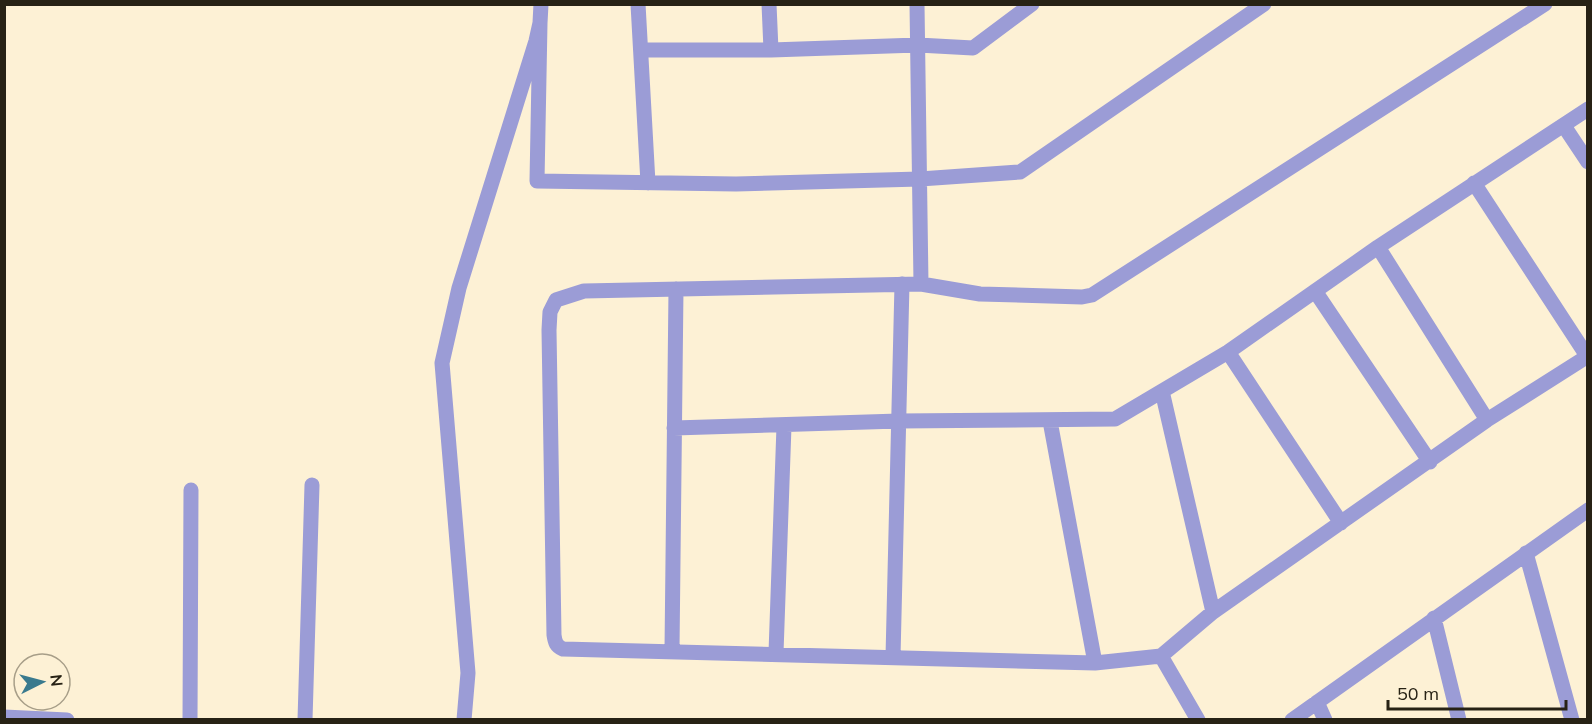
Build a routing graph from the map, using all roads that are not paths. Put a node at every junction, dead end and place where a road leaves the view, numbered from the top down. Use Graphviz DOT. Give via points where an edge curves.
graph roads {
  1 [pos="541,4"];
  2 [pos="638,4"];
  3 [pos="769,4"];
  4 [pos="916,4"];
  5 [pos="1264,4"];
  6 [pos="1545,4"];
  7 [pos="1024,8"];
  8 [pos="540,24"];
  9 [pos="918,45"];
  10 [pos="771,50"];
  11 [pos="641,51"];
  12 [pos="1587,109"];
  13 [pos="1563,126"];
  14 [pos="1587,162"];
  15 [pos="920,179"];
  16 [pos="648,183"];
  17 [pos="1474,183"];
  18 [pos="1378,247"];
  19 [pos="902,284"];
  20 [pos="921,284"];
  21 [pos="676,289"];
  22 [pos="1315,291"];
  23 [pos="1228,351"];
  24 [pos="1587,356"];
  25 [pos="1162,391"];
  26 [pos="1050,420"];
  27 [pos="1487,420"];
  28 [pos="899,421"];
  29 [pos="784,426"];
  30 [pos="674,428"];
  31 [pos="1430,462"];
  32 [pos="312,485"];
  33 [pos="191,490"];
  34 [pos="1587,510"];
  35 [pos="1341,523"];
  36 [pos="1526,554"];
  37 [pos="1213,612"];
  38 [pos="1434,618"];
  39 [pos="672,650"];
  40 [pos="776,653"];
  41 [pos="1161,656"];
  42 [pos="893,657"];
  43 [pos="1095,663"];
  44 [pos="1317,702"];
  45 [pos="4,717"];
  46 [pos="68,720"];
  47 [pos="190,720"];
  48 [pos="305,720"];
  49 [pos="464,720"];
  50 [pos="1198,720"];
  51 [pos="1293,720"];
  52 [pos="1325,720"];
  53 [pos="1459,720"];
  54 [pos="1572,720"];
  1 -- 8 [label="street"];
  2 -- 11 [label="street"];
  3 -- 10 [label="street"];
  4 -- 9 [label="street"];
  5 -- 15 [label="street" via="1020,172"];
  6 -- 20 [label="street" via="1092,295 980,294"];
  7 -- 9 [label="street" via="973,48"];
  8 -- 16 [label="street" via="537,181"];
  8 -- 49 [label="street" via="459,288 442,363 468,673"];
  9 -- 10 [label="street"];
  9 -- 15 [label="street"];
  10 -- 11 [label="street"];
  11 -- 16 [label="street"];
  12 -- 13 [label="street"];
  13 -- 14 [label="street"];
  13 -- 17 [label="street"];
  15 -- 16 [label="street"];
  15 -- 20 [label="street"];
  17 -- 18 [label="street"];
  17 -- 24 [label="street"];
  18 -- 22 [label="street"];
  18 -- 27 [label="street"];
  19 -- 20 [label="street"];
  19 -- 21 [label="street"];
  19 -- 28 [label="street"];
  21 -- 30 [label="street"];
  21 -- 39 [label="street" via="584,291 566,295 556,300 550,312 549,330 555,642 563,649"];
  22 -- 23 [label="street"];
  22 -- 31 [label="street"];
  23 -- 25 [label="street"];
  23 -- 35 [label="street"];
  24 -- 27 [label="street"];
  25 -- 26 [label="street" via="1115,419"];
  25 -- 37 [label="street"];
  26 -- 28 [label="street"];
  26 -- 43 [label="street"];
  27 -- 31 [label="street"];
  28 -- 29 [label="street"];
  28 -- 42 [label="street"];
  29 -- 30 [label="street"];
  29 -- 40 [label="street"];
  30 -- 39 [label="street"];
  31 -- 35 [label="street"];
  32 -- 48 [label="street"];
  33 -- 47 [label="street"];
  34 -- 36 [label="street"];
  35 -- 37 [label="street"];
  36 -- 38 [label="street"];
  36 -- 54 [label="street"];
  37 -- 41 [label="street"];
  38 -- 44 [label="street"];
  38 -- 53 [label="street"];
  39 -- 40 [label="street"];
  40 -- 42 [label="street"];
  41 -- 43 [label="street"];
  41 -- 50 [label="street"];
  42 -- 43 [label="street"];
  44 -- 51 [label="street"];
  44 -- 52 [label="street"];
  45 -- 46 [label="street"];
}
